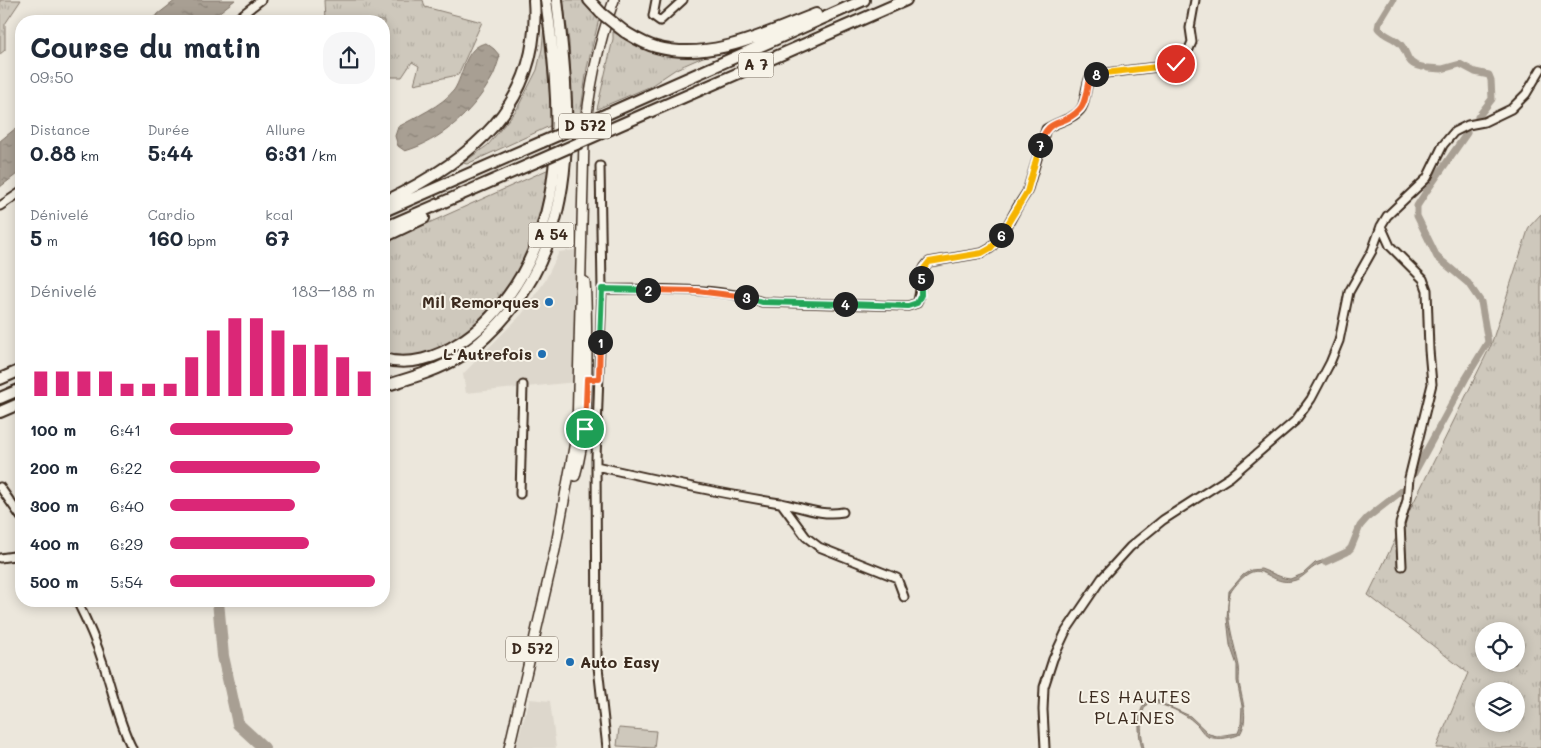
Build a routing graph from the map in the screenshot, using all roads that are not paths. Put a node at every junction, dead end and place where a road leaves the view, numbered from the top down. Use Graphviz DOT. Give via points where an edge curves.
graph roads {
  1 [pos="261,0"];
  2 [pos="534,0"];
  3 [pos="546,0"];
  4 [pos="557,0"];
  5 [pos="589,0"];
  6 [pos="614,0"];
  7 [pos="656,0"];
  8 [pos="682,0"];
  9 [pos="855,0"];
  10 [pos="864,0"];
  11 [pos="906,0"];
  12 [pos="1195,0"];
  13 [pos="242,15"];
  14 [pos="1541,68"];
  15 [pos="600,166"];
  16 [pos="511,172"];
  17 [pos="15,196"];
  18 [pos="390,199"];
  19 [pos="0,206"];
  20 [pos="390,208"];
  21 [pos="390,225"];
  22 [pos="1381,226"];
  23 [pos="390,234"];
  24 [pos="582,255"];
  25 [pos="602,289"];
  26 [pos="390,360"];
  27 [pos="15,373"];
  28 [pos="0,379"];
  29 [pos="587,379"];
  30 [pos="599,379"];
  31 [pos="390,384"];
  32 [pos="523,385"];
  33 [pos="15,392"];
  34 [pos="0,398"];
  35 [pos="15,406"];
  36 [pos="0,412"];
  37 [pos="596,466"];
  38 [pos="0,487"];
  39 [pos="520,494"];
  40 [pos="781,503"];
  41 [pos="15,508"];
  42 [pos="563,510"];
  43 [pos="843,512"];
  44 [pos="15,556"];
  45 [pos="0,558"];
  46 [pos="1402,566"];
  47 [pos="904,597"];
  48 [pos="80,607"];
  49 [pos="132,748"];
  50 [pos="509,748"];
  51 [pos="607,748"];
  52 [pos="1045,748"];
  1 -- 13 [label="street"];
  2 -- 18 [label="highway" via="536,25 533,47 522,81 506,111 470,151"];
  3 -- 26 [label="highway, A 54" via="557,119 548,206 531,257 516,286 500,307 469,337 449,350 427,358 410,362"];
  4 -- 31 [label="highway, A 54" via="565,75 565,165 553,229 542,259 525,291 490,334 462,356 421,376"];
  5 -- 9 [label="highway, bridge" via="624,32 641,42 678,51 726,47"];
  6 -- 24 [label="main road, D 572" via="600,39 588,94 582,170"];
  7 -- 8 [label="street" via="653,16 660,20"];
  10 -- 20 [label="highway, A 7, bridge"];
  11 -- 16 [label="highway, A 7, bridge"];
  12 -- 25 [label="street" via="1190,28 1192,42 1186,56 1176,64 1090,76 1080,110 1046,129 1027,192 991,248 982,253 929,262 922,271 921,295 917,303 908,306 762,302 748,297 697,291"];
  14 -- 22 [label="street" via="1526,94 1511,109 1454,132 1443,145 1427,178 1387,216"];
  15 -- 25 [label="street"];
  16 -- 21 [label="highway, A 7"];
  16 -- 23 [label="highway"];
  17 -- 19 [label="street"];
  22 -- 46 [label="street" via="1390,246 1423,279 1427,290 1432,384 1400,524"];
  22 -- 52 [label="street" via="1372,251 1348,292 1339,341 1330,363 1295,421 1230,477 1163,520 1130,547 1102,578 1066,630 1044,687"];
  24 -- 29 [label="main road, D 572"];
  24 -- 42 [label="main road, D 572" via="578,424"];
  25 -- 30 [label="street"];
  27 -- 28 [label="highway"];
  29 -- 30 [label="street"];
  29 -- 42 [label="main road, D 572" via="583,444"];
  30 -- 37 [label="street"];
  32 -- 39 [label="street"];
  33 -- 34 [label="highway"];
  35 -- 36 [label="highway"];
  37 -- 40 [label="street"];
  37 -- 51 [label="street" via="597,658"];
  38 -- 41 [label="street"];
  40 -- 43 [label="street" via="830,514"];
  40 -- 47 [label="street" via="806,537 819,547 897,578"];
  42 -- 50 [label="main road, D 572"];
  44 -- 45 [label="street"];
  48 -- 49 [label="street" via="98,647"];
}
